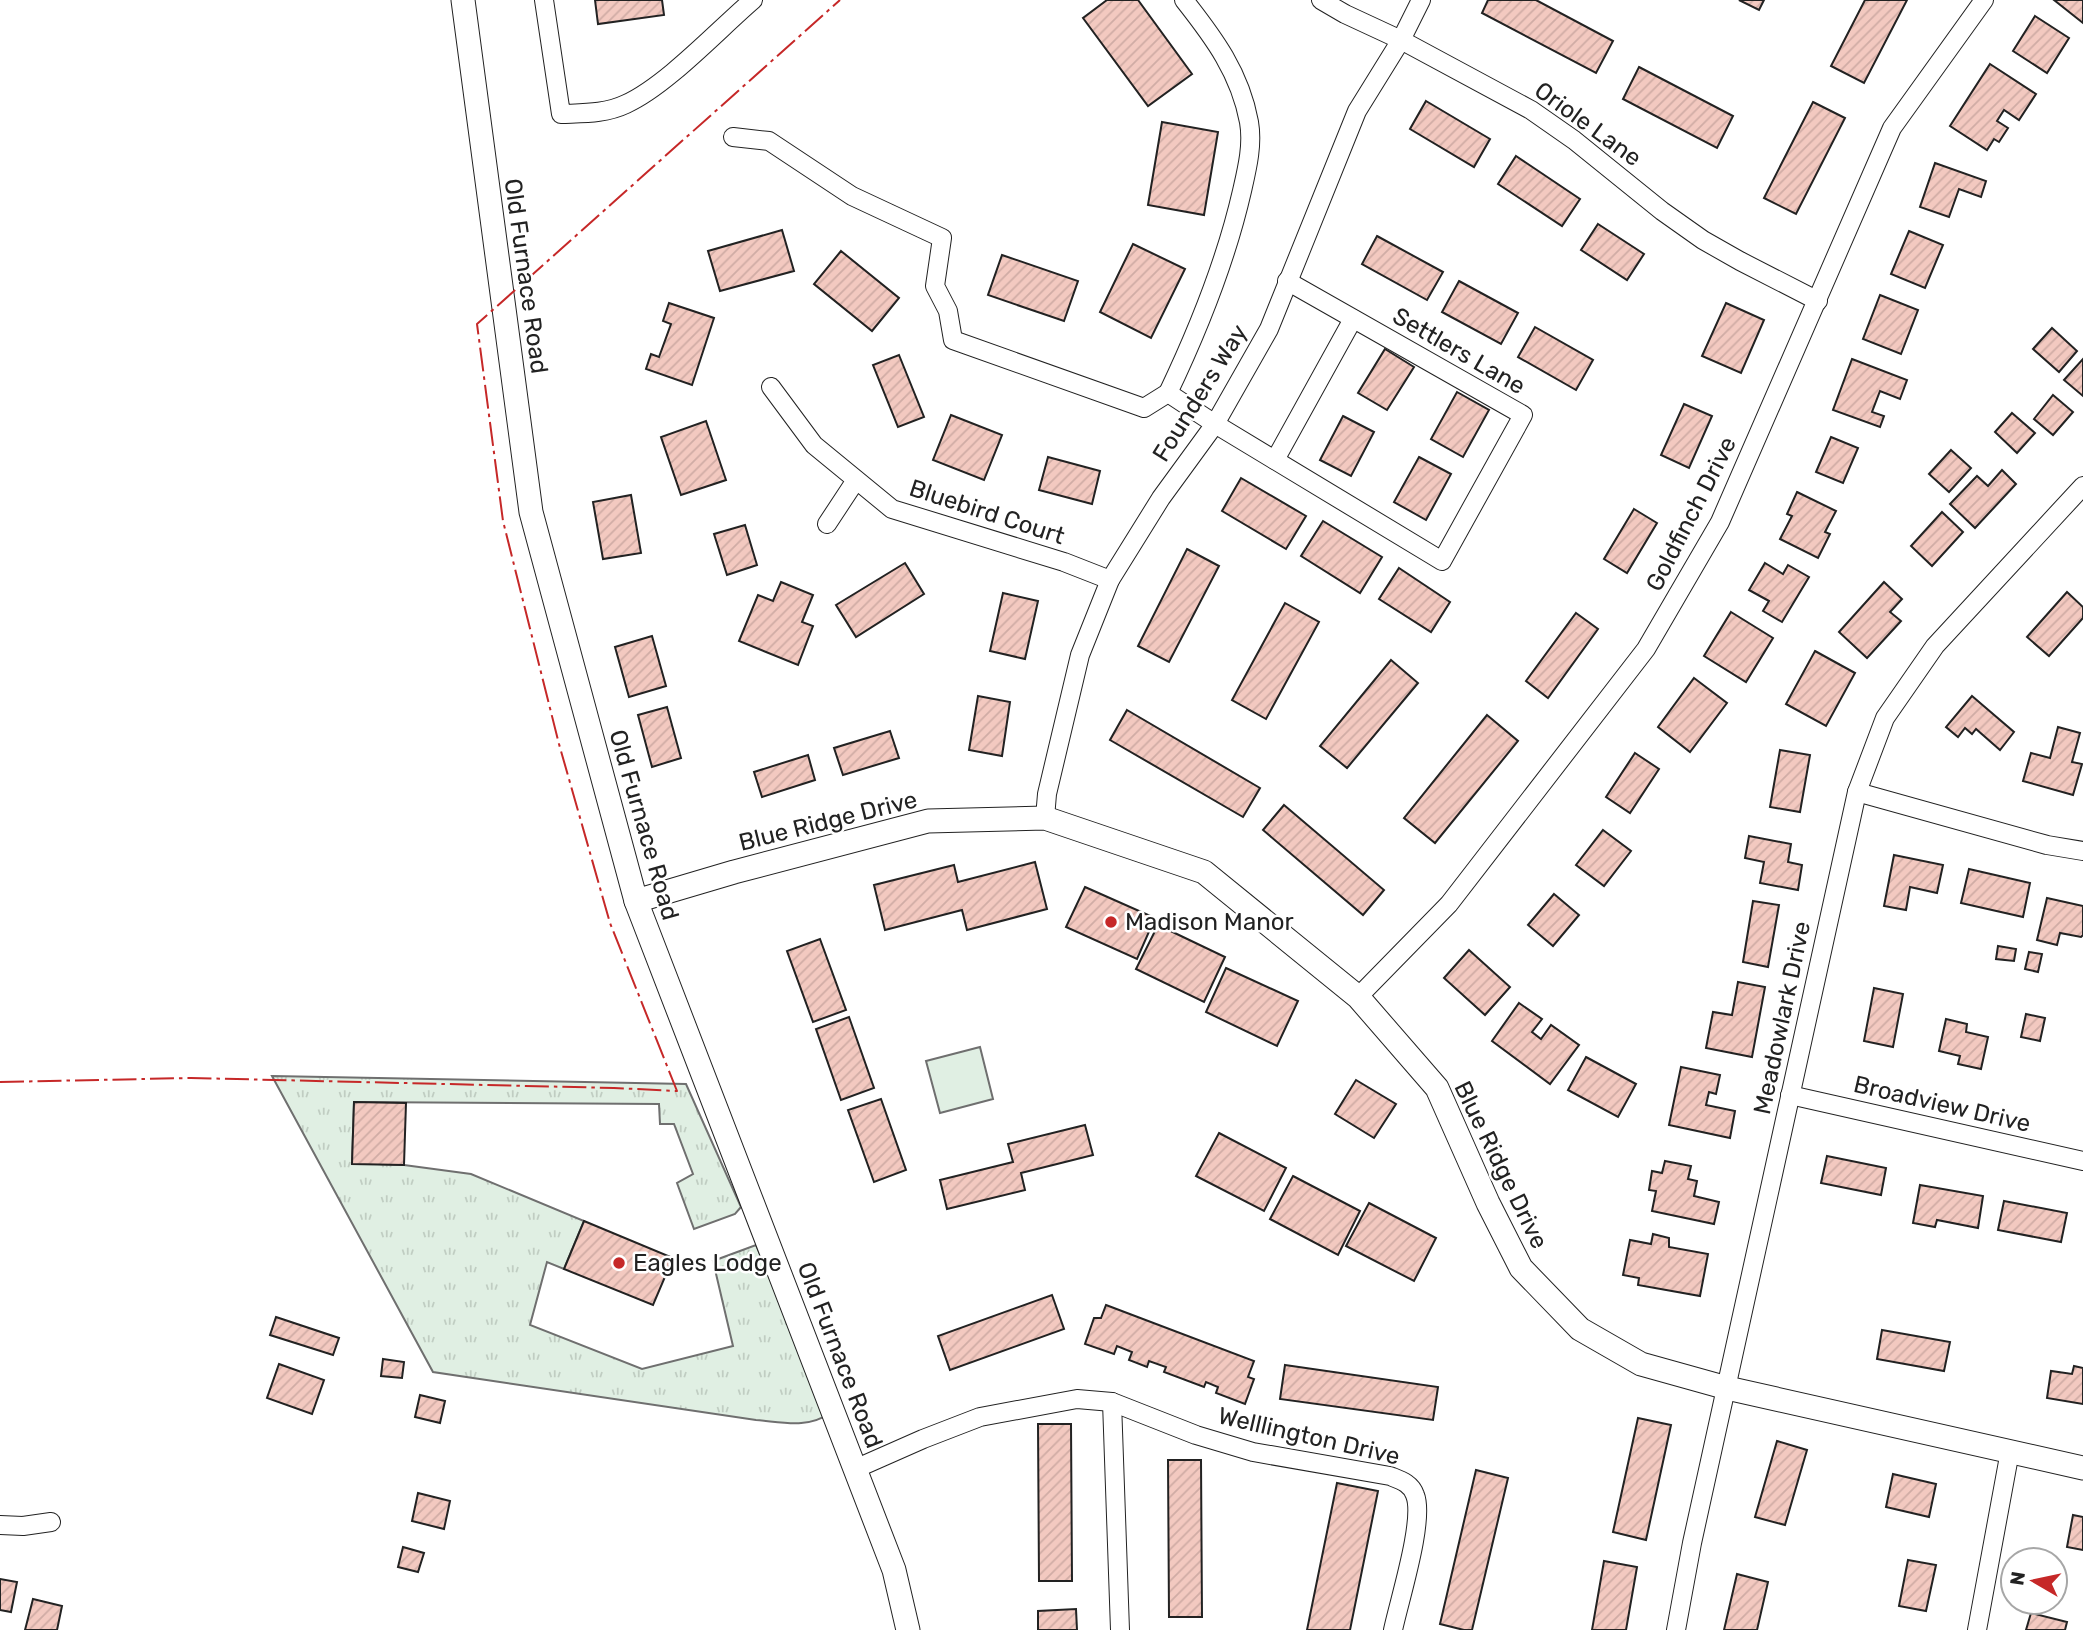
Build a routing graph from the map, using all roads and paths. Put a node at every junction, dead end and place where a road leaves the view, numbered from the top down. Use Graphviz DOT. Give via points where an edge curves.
graph roads {
  1 [pos="463,0"];
  2 [pos="544,0"];
  3 [pos="753,0"];
  4 [pos="1185,0"];
  5 [pos="1321,0"];
  6 [pos="1421,0"];
  7 [pos="1984,0"];
  8 [pos="1401,40"];
  9 [pos="733,138"];
  10 [pos="1287,281"];
  11 [pos="1818,301"];
  12 [pos="1353,319"];
  13 [pos="771,387"];
  14 [pos="1168,393"];
  15 [pos="1215,424"];
  16 [pos="1275,460"];
  17 [pos="856,480"];
  18 [pos="2083,486"];
  19 [pos="827,524"];
  20 [pos="1111,580"];
  21 [pos="1857,792"];
  22 [pos="1045,818"];
  23 [pos="2083,851"];
  24 [pos="636,901"];
  25 [pos="1358,997"];
  26 [pos="1790,1095"];
  27 [pos="2083,1161"];
  28 [pos="1727,1388"];
  29 [pos="1112,1402"];
  30 [pos="2010,1451"];
  31 [pos="2083,1468"];
  32 [pos="855,1469"];
  33 [pos="51,1522"];
  34 [pos="0,1525"];
  35 [pos="908,1630"];
  36 [pos="1120,1630"];
  37 [pos="1393,1630"];
  38 [pos="1676,1630"];
  39 [pos="1977,1630"];
  1 -- 24 [label="street, Old Furnace Road" via="531,512"];
  2 -- 3 [label="street" via="561,114 600,112 625,104 650,89"];
  4 -- 14 [label="street" via="1227,60 1246,111 1249,147 1227,247 1193,341"];
  5 -- 8 [label="street, Oriole Lane"];
  6 -- 8 [label="street, Founders Way"];
  7 -- 11 [label="street, Goldfinch Drive" via="1892,128"];
  8 -- 10 [label="street, Founders Way" via="1357,111"];
  8 -- 11 [label="street, Oriole Lane" via="1531,110 1703,240"];
  9 -- 14 [label="street" via="769,141 852,196 942,238 935,286 948,311 953,340 1144,408"];
  10 -- 12 [label="street, Settlers Lane"];
  10 -- 15 [label="street, Founders Way" via="1269,329"];
  11 -- 25 [label="street, Goldfinch Drive" via="1720,522 1646,649 1449,904"];
  12 -- 16 [label="street"];
  12 -- 16 [label="street, Settlers Lane" via="1523,415 1517,428 1442,561"];
  13 -- 17 [label="street, Bluebird Court" via="814,445"];
  14 -- 15 [label="street, Settlers Lane"];
  15 -- 16 [label="street, Settlers Lane"];
  15 -- 20 [label="street, Founders Way" via="1161,498"];
  17 -- 19 [label="street"];
  17 -- 20 [label="street, Bluebird Court" via="892,509"];
  18 -- 21 [label="street, Meadowlark Drive" via="1936,646 1885,718"];
  20 -- 22 [label="street, Founders Way" via="1080,655"];
  21 -- 23 [label="street"];
  21 -- 26 [label="street, Meadowlark Drive"];
  22 -- 24 [label="street, Blue Ridge Drive" via="928,821"];
  22 -- 25 [label="street, Blue Ridge Drive" via="1205,872"];
  24 -- 32 [label="street, Old Furnace Road"];
  25 -- 28 [label="street, Blue Ridge Drive" via="1437,1088 1521,1268 1580,1329 1641,1364"];
  26 -- 27 [label="street, Broadview Drive"];
  26 -- 28 [label="street, Meadowlark Drive"];
  28 -- 30 [label="street, Blue Ridge Drive"];
  28 -- 38 [label="street, Meadowlark Drive"];
  29 -- 32 [label="street, Welllington Drive" via="1077,1399 979,1418"];
  29 -- 36 [label="street"];
  29 -- 37 [label="street, Welllington Drive" via="1253,1452 1408,1483 1415,1493 1418,1517"];
  30 -- 31 [label="street, Blue Ridge Drive"];
  30 -- 39 [label="street"];
  32 -- 35 [label="street, Old Furnace Road" via="894,1570"];
  33 -- 34 [label="street"];
}
